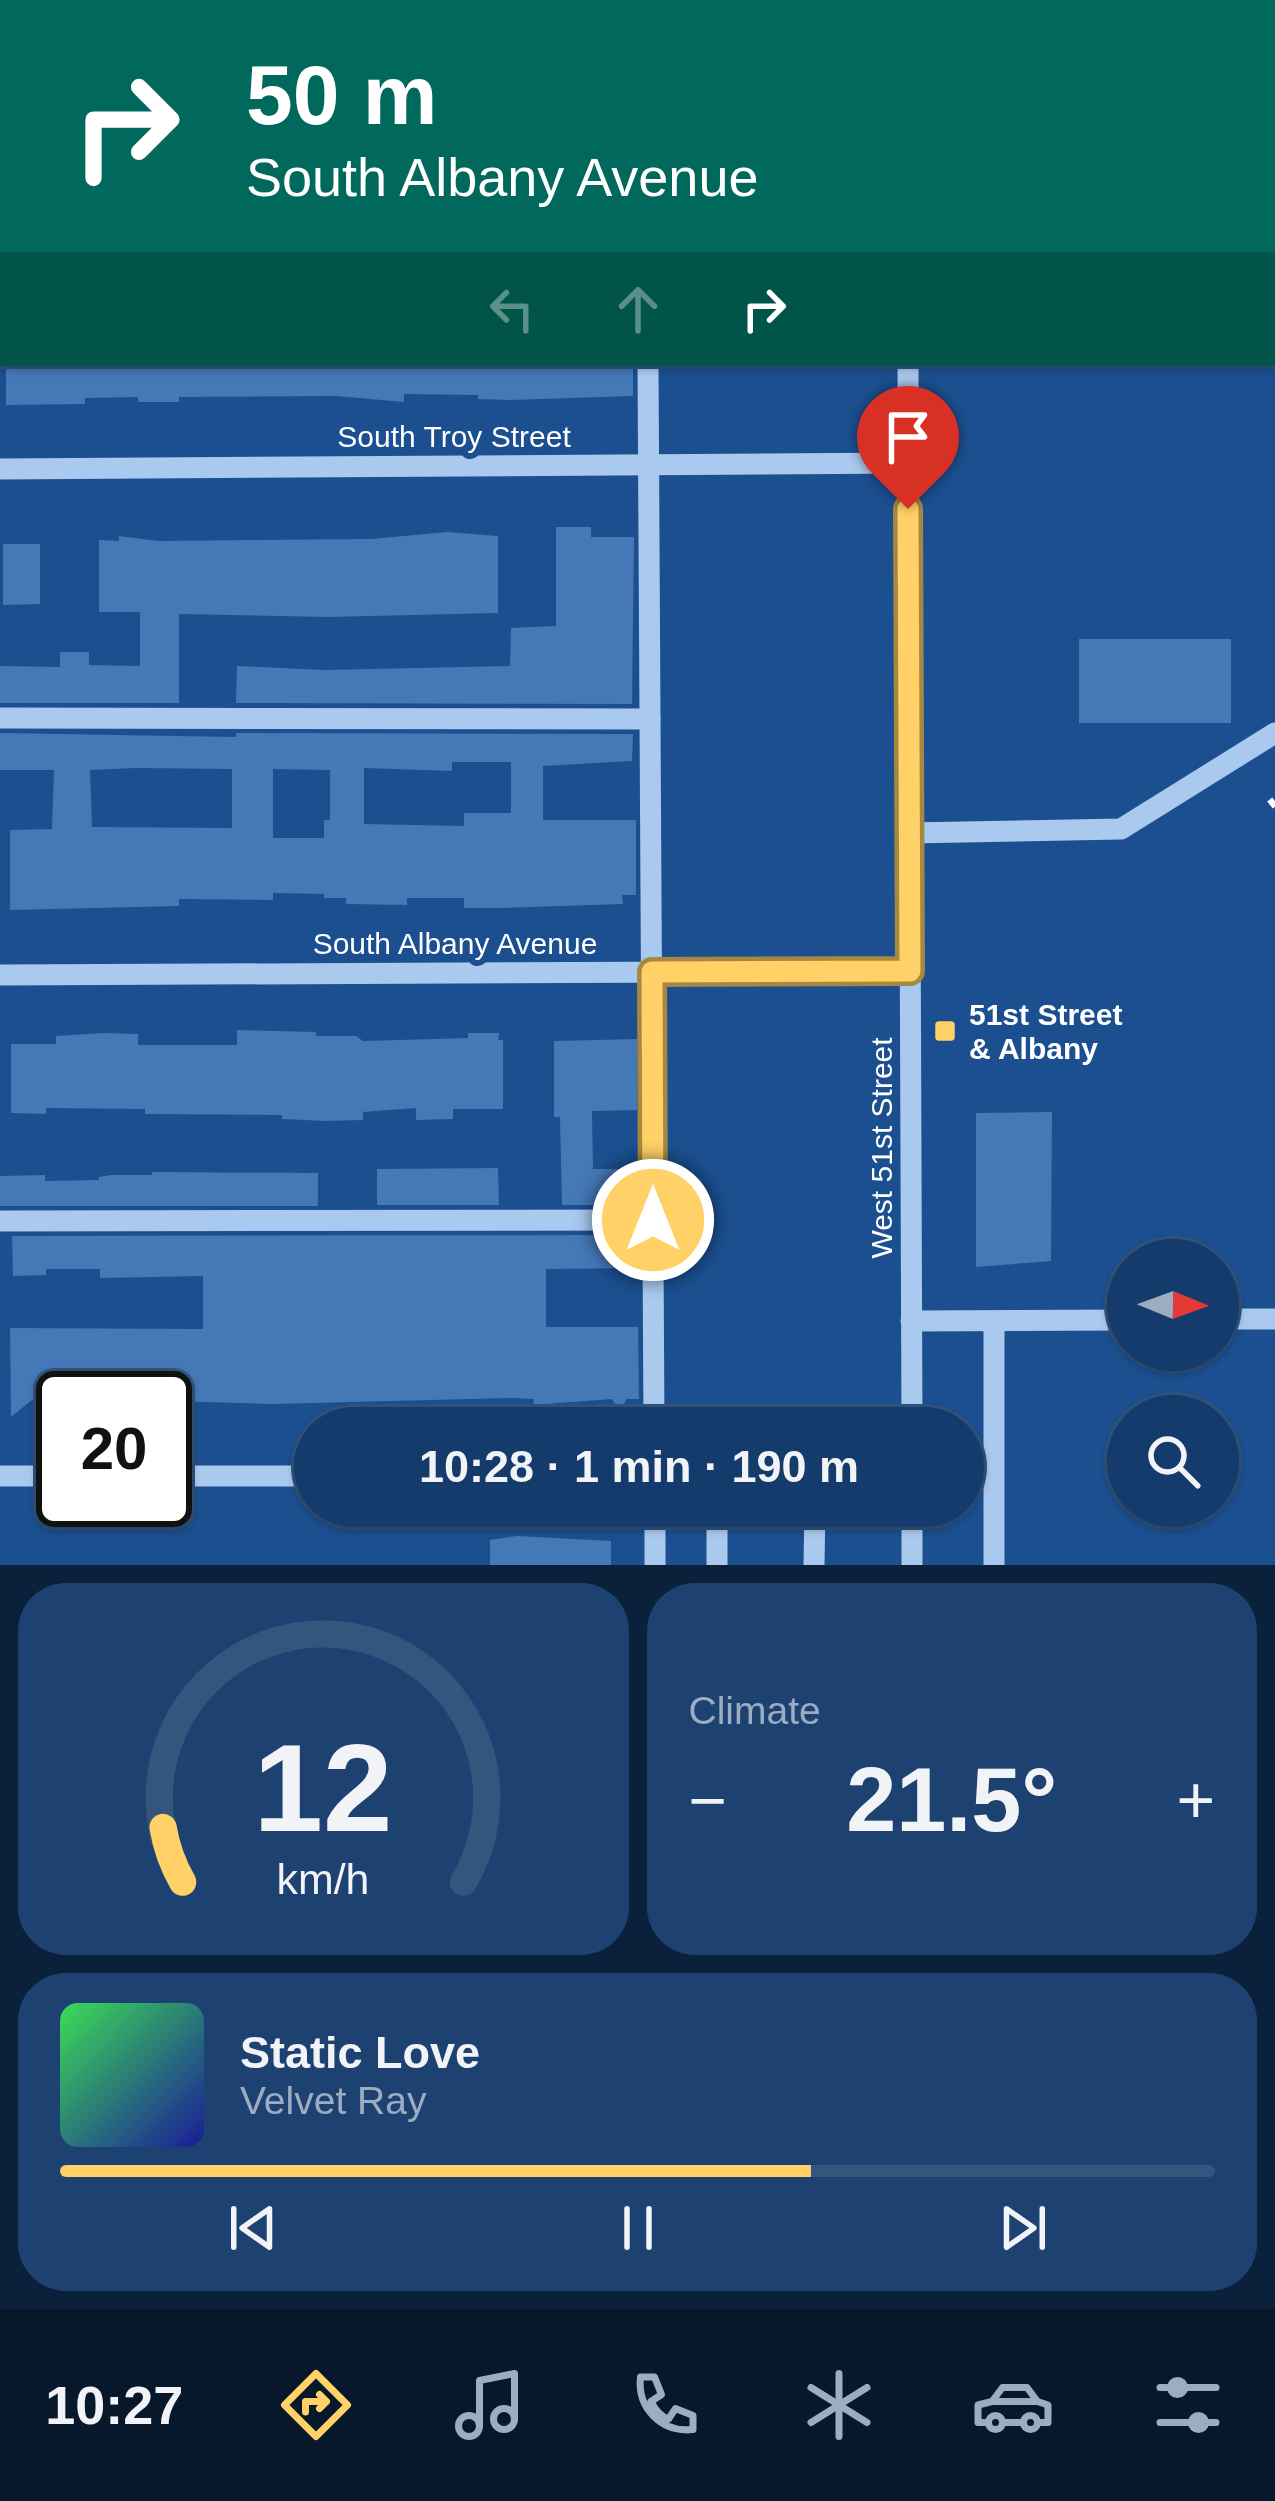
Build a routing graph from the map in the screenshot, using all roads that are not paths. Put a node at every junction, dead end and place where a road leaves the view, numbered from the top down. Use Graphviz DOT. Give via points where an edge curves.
graph roads {
  1 [pos="648,366"];
  2 [pos="908,366"];
  3 [pos="908,463"];
  4 [pos="649,465"];
  5 [pos="0,469"];
  6 [pos="0,718"];
  7 [pos="650,719"];
  8 [pos="1275,733"];
  9 [pos="909,833"];
  10 [pos="910,971"];
  11 [pos="652,972"];
  12 [pos="0,975"];
  13 [pos="653,1220"];
  14 [pos="0,1221"];
  15 [pos="1239,1319"];
  16 [pos="1275,1319"];
  17 [pos="1107,1320"];
  18 [pos="911,1321"];
  19 [pos="994,1321"];
  20 [pos="654,1407"];
  21 [pos="912,1407"];
  22 [pos="0,1476"];
  23 [pos="36,1476"];
  24 [pos="192,1476"];
  25 [pos="294,1476"];
  26 [pos="655,1527"];
  27 [pos="717,1527"];
  28 [pos="815,1527"];
  29 [pos="912,1527"];
  30 [pos="655,1565"];
  31 [pos="717,1565"];
  32 [pos="814,1565"];
  33 [pos="912,1565"];
  34 [pos="994,1565"];
  1 -- 4 [label="street"];
  2 -- 3 [label="street, West 51st Street"];
  3 -- 4 [label="street, South Troy Street"];
  3 -- 9 [label="street, West 51st Street"];
  4 -- 5 [label="street, South Troy Street"];
  4 -- 7 [label="street"];
  6 -- 7 [label="street"];
  7 -- 11 [label="street"];
  8 -- 9 [label="street" via="1120,829"];
  9 -- 10 [label="street, West 51st Street"];
  10 -- 11 [label="street, South Albany Avenue"];
  10 -- 18 [label="street, West 51st Street"];
  11 -- 12 [label="street, South Albany Avenue"];
  11 -- 13 [label="street"];
  13 -- 14 [label="street"];
  13 -- 20 [label="street"];
  15 -- 16 [label="street"];
  17 -- 19 [label="street"];
  18 -- 19 [label="street"];
  18 -- 21 [label="street, West 51st Street"];
  19 -- 34 [label="street"];
  22 -- 23 [label="street"];
  24 -- 25 [label="street"];
  26 -- 30 [label="street"];
  27 -- 31 [label="street"];
  28 -- 32 [label="street"];
  29 -- 33 [label="street"];
}
